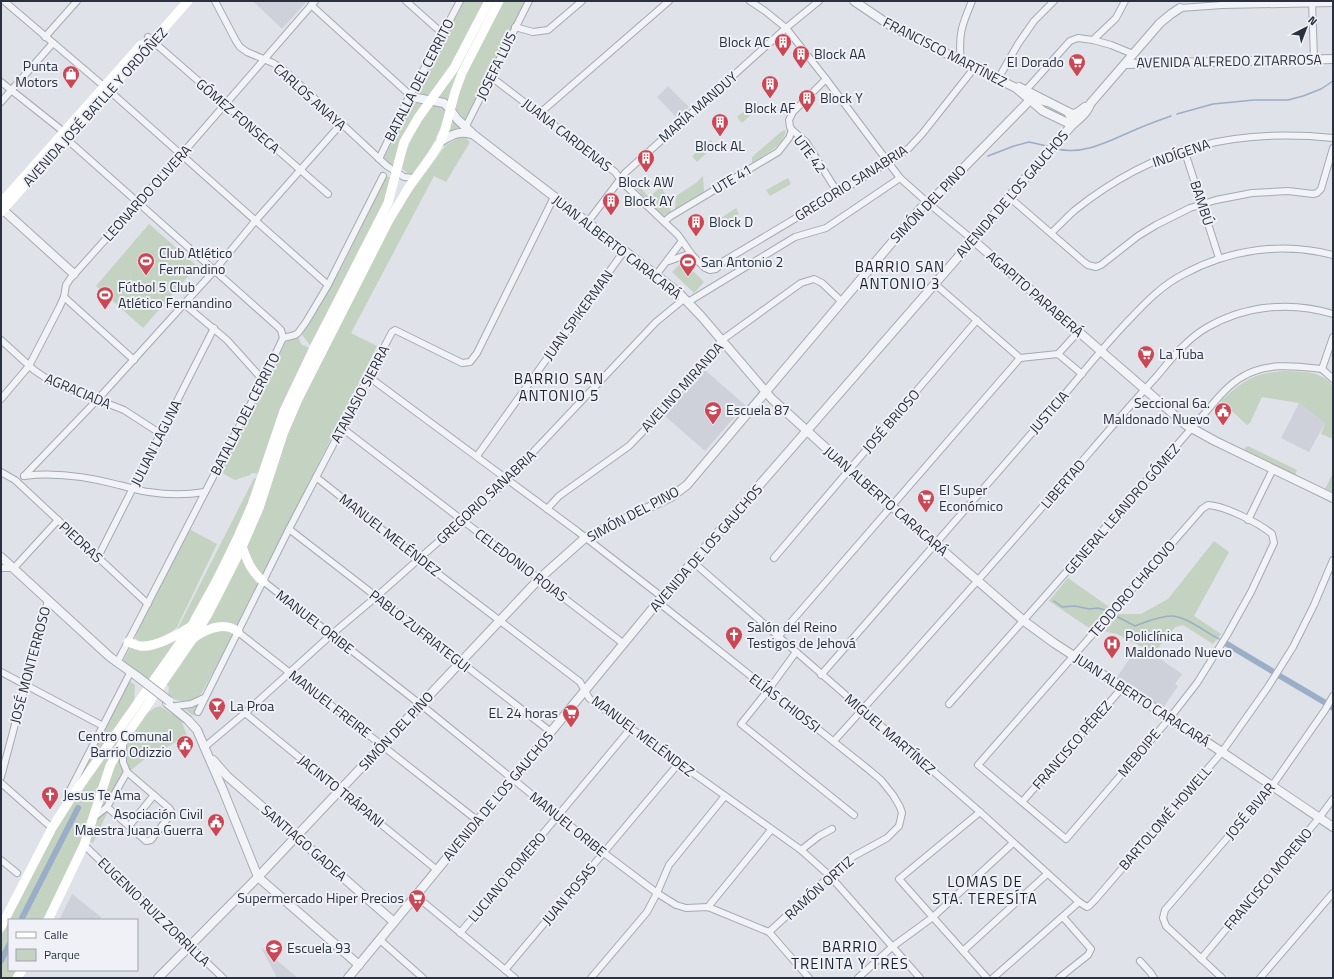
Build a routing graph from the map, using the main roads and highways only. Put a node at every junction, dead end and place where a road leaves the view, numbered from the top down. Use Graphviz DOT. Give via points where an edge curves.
graph roads {
  1 [pos="489,1"];
  2 [pos="499,1"];
  3 [pos="182,2"];
  4 [pos="2,208"];
  5 [pos="242,547"];
  6 [pos="263,581"];
  7 [pos="192,627"];
  8 [pos="238,632"];
  9 [pos="194,637"];
  10 [pos="128,642"];
  11 [pos="48,919"];
  12 [pos="2,925"];
  1 -- 7 [label="main road" via="454,68 404,142 388,204 284,411 238,539"];
  2 -- 5 [label="main road" via="462,73 440,142 389,220 298,399 283,434 259,508"];
  3 -- 4 [label="main road, AVENIDA JOSÉ BATLLE Y ORDÓÑEZ"];
  5 -- 6 [label="main road" via="255,574"];
  5 -- 9 [label="main road"];
  7 -- 10 [label="main road" via="147,646"];
  7 -- 12 [label="main road" via="69,801 52,828"];
  8 -- 9 [label="main road" via="218,627"];
  9 -- 11 [label="main road" via="123,742 110,766 84,845"];
}
